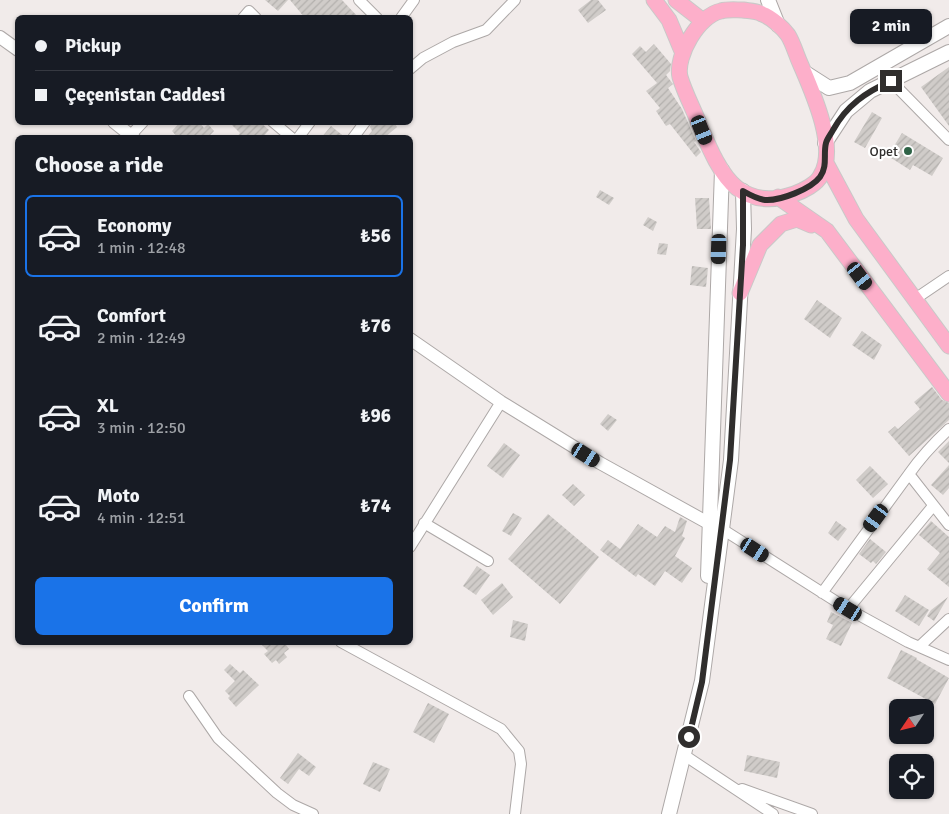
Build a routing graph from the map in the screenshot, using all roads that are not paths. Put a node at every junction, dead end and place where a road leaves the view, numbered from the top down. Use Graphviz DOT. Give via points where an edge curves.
graph roads {
  1 [pos="359,0"];
  2 [pos="414,0"];
  3 [pos="515,0"];
  4 [pos="654,0"];
  5 [pos="676,0"];
  6 [pos="768,0"];
  7 [pos="730,5"];
  8 [pos="374,15"];
  9 [pos="403,15"];
  10 [pos="703,21"];
  11 [pos="778,25"];
  12 [pos="949,26"];
  13 [pos="0,36"];
  14 [pos="15,48"];
  15 [pos="682,51"];
  16 [pos="949,52"];
  17 [pos="413,66"];
  18 [pos="804,72"];
  19 [pos="891,81"];
  20 [pos="118,125"];
  21 [pos="277,125"];
  22 [pos="364,125"];
  23 [pos="132,135"];
  24 [pos="288,135"];
  25 [pos="355,135"];
  26 [pos="949,140"];
  27 [pos="826,144"];
  28 [pos="826,163"];
  29 [pos="722,170"];
  30 [pos="743,191"];
  31 [pos="778,197"];
  32 [pos="827,231"];
  33 [pos="949,276"];
  34 [pos="740,293"];
  35 [pos="915,299"];
  36 [pos="413,341"];
  37 [pos="949,346"];
  38 [pos="949,394"];
  39 [pos="501,402"];
  40 [pos="949,429"];
  41 [pos="909,474"];
  42 [pos="933,506"];
  43 [pos="424,523"];
  44 [pos="949,525"];
  45 [pos="716,527"];
  46 [pos="413,542"];
  47 [pos="488,561"];
  48 [pos="822,593"];
  49 [pos="848,609"];
  50 [pos="949,619"];
  51 [pos="350,645"];
  52 [pos="920,646"];
  53 [pos="949,660"];
  54 [pos="190,696"];
  55 [pos="684,755"];
  56 [pos="726,783"];
  57 [pos="313,814"];
  58 [pos="515,814"];
  59 [pos="669,814"];
  60 [pos="773,814"];
  61 [pos="812,814"];
  1 -- 8 [label="street"];
  2 -- 9 [label="street"];
  3 -- 17 [label="street" via="486,30 453,42"];
  4 -- 15 [label="main road" via="668,20"];
  5 -- 10 [label="main road"];
  6 -- 11 [label="main road"];
  7 -- 10 [label="main road"];
  7 -- 11 [label="main road" via="762,14"];
  10 -- 15 [label="main road"];
  11 -- 18 [label="main road" via="788,34"];
  12 -- 18 [label="main road" via="850,84 829,88"];
  13 -- 14 [label="street"];
  15 -- 29 [label="main road" via="680,75 709,148"];
  16 -- 19 [label="main road"];
  18 -- 27 [label="main road" via="817,104"];
  19 -- 26 [label="street"];
  19 -- 27 [label="main road" via="870,91 846,111"];
  20 -- 23 [label="street"];
  21 -- 24 [label="street"];
  22 -- 25 [label="street"];
  27 -- 28 [label="main road"];
  28 -- 31 [label="main road" via="821,176 810,186"];
  28 -- 35 [label="main road" via="856,219"];
  29 -- 30 [label="main road"];
  29 -- 45 [label="main road"];
  30 -- 31 [label="main road" via="765,200"];
  30 -- 34 [label="main road"];
  31 -- 32 [label="main road"];
  32 -- 34 [label="main road" via="797,219 781,224 760,245"];
  32 -- 38 [label="main road"];
  33 -- 35 [label="street"];
  34 -- 45 [label="main road" via="730,460"];
  35 -- 37 [label="main road"];
  36 -- 39 [label="street"];
  39 -- 43 [label="street"];
  39 -- 45 [label="street" via="600,463"];
  40 -- 41 [label="street"];
  41 -- 42 [label="street"];
  41 -- 48 [label="street"];
  42 -- 44 [label="street"];
  42 -- 49 [label="street"];
  43 -- 46 [label="street"];
  43 -- 47 [label="street"];
  45 -- 48 [label="street"];
  45 -- 55 [label="main road" via="702,682"];
  48 -- 49 [label="street"];
  49 -- 52 [label="street"];
  50 -- 52 [label="street"];
  51 -- 58 [label="street" via="501,729 519,751 521,764"];
  52 -- 53 [label="street"];
  54 -- 57 [label="street" via="218,738 277,793"];
  55 -- 56 [label="street"];
  55 -- 59 [label="main road"];
  56 -- 60 [label="street"];
  56 -- 61 [label="street"];
}
